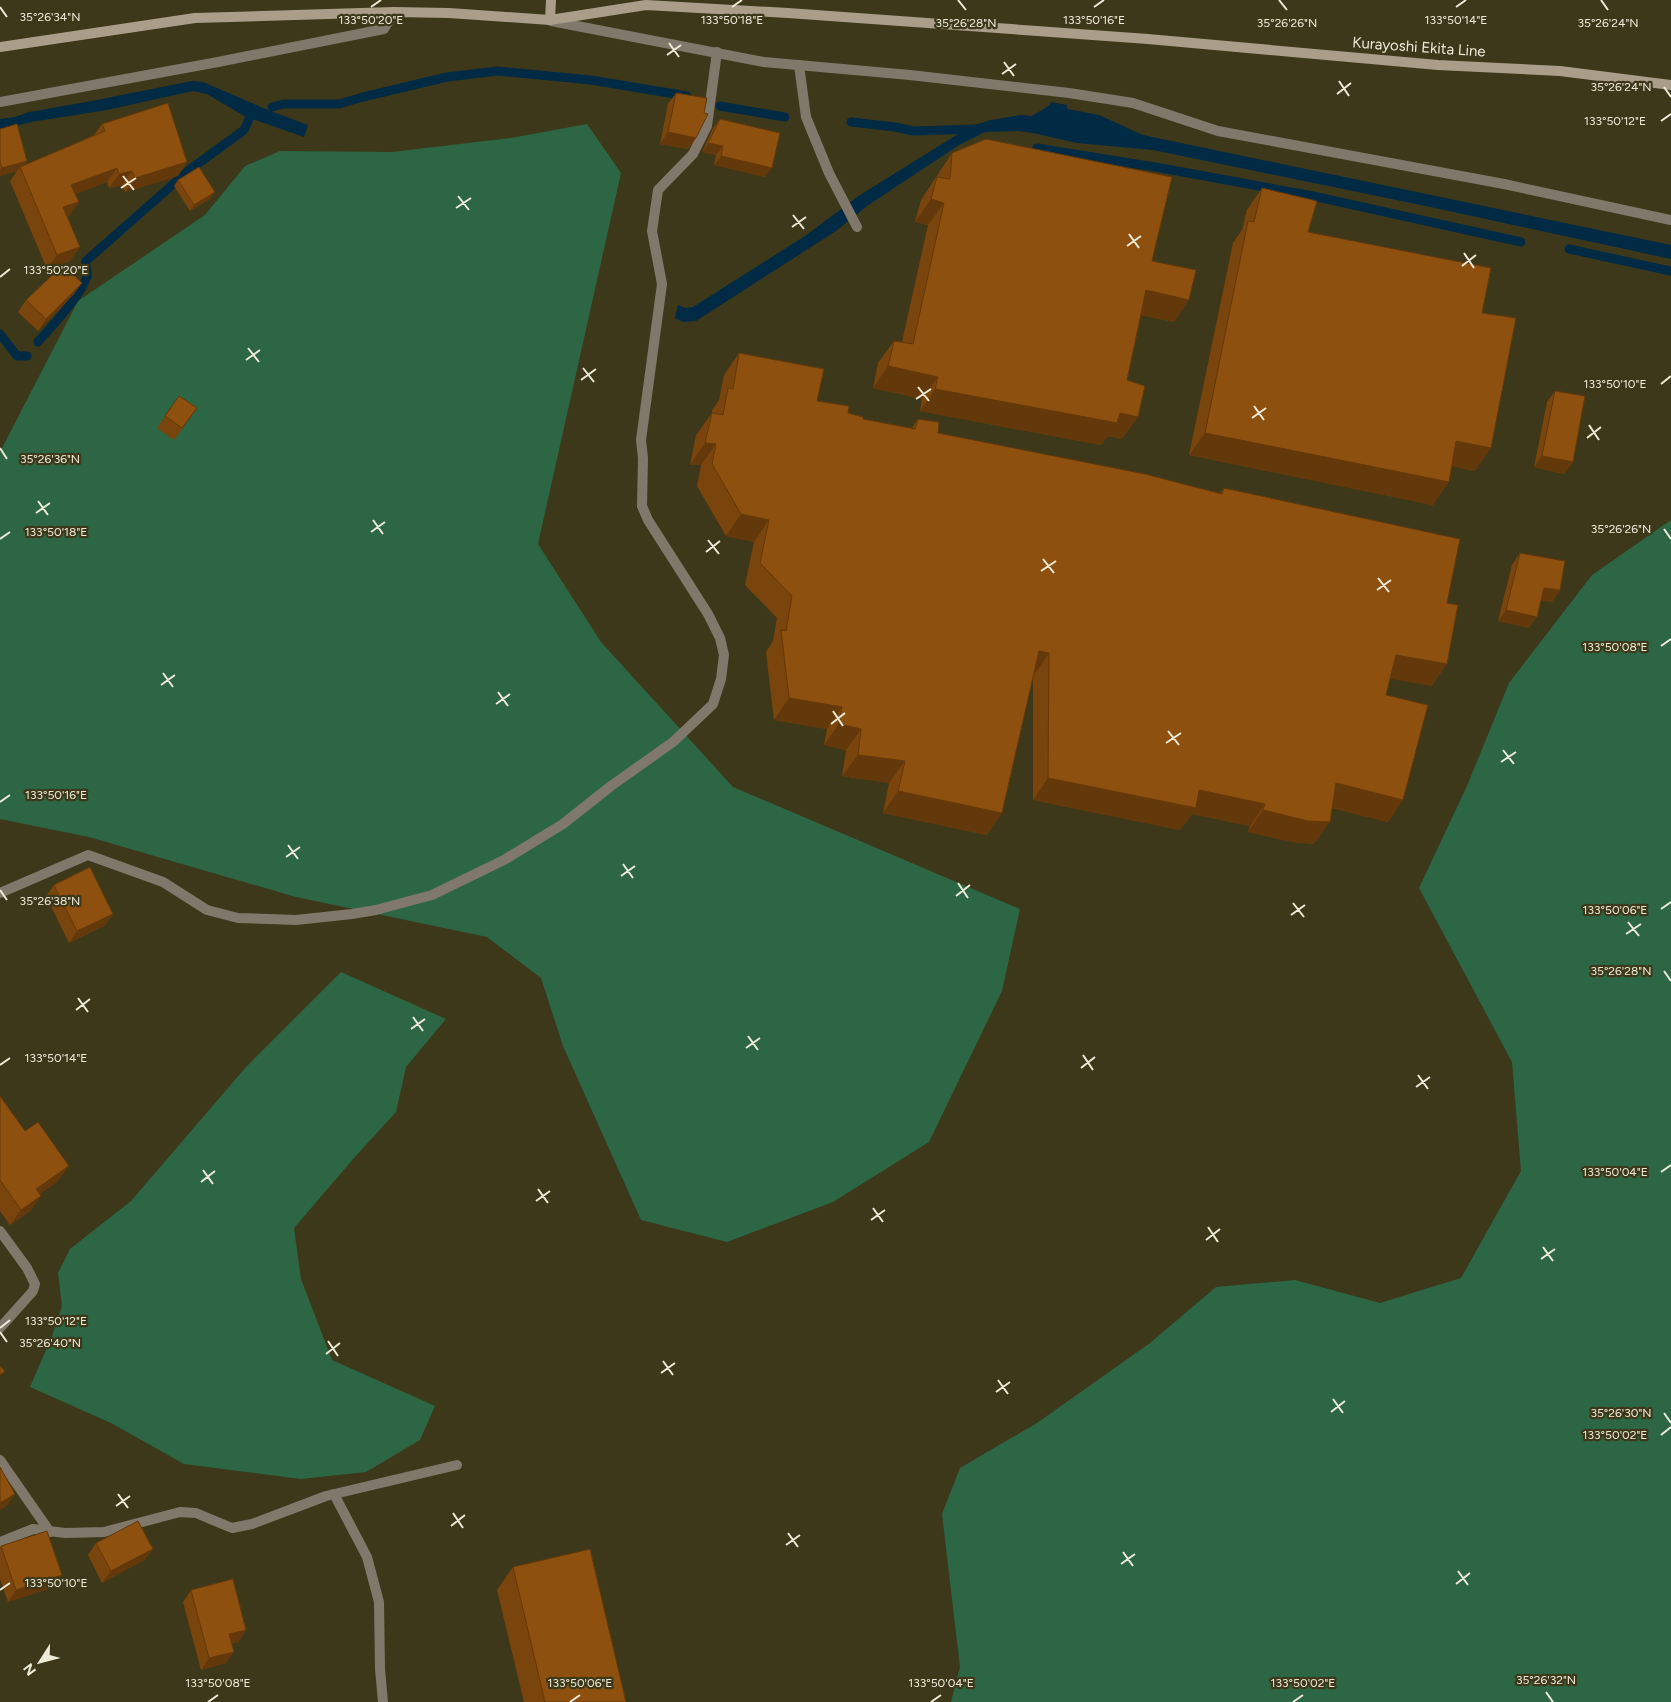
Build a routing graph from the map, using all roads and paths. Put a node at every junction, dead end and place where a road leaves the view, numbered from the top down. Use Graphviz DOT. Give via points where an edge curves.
graph roads {
  1 [pos="551,0"];
  2 [pos="394,12"];
  3 [pos="550,20"];
  4 [pos="0,47"];
  5 [pos="717,52"];
  6 [pos="799,65"];
  7 [pos="1671,85"];
  8 [pos="0,102"];
  9 [pos="1671,220"];
  10 [pos="857,227"];
  11 [pos="0,893"];
  12 [pos="0,1231"];
  13 [pos="0,1328"];
  14 [pos="0,1460"];
  15 [pos="457,1465"];
  16 [pos="334,1494"];
  17 [pos="50,1532"];
  18 [pos="0,1542"];
  19 [pos="384,1702"];
  1 -- 3 [label="main road"];
  2 -- 3 [label="main road, Kurayoshi Ekita Line"];
  2 -- 4 [label="main road, Kurayoshi Ekita Line" via="195,18"];
  2 -- 8 [label="street" via="384,29"];
  3 -- 5 [label="street"];
  3 -- 7 [label="main road, Kurayoshi Ekita Line" via="646,5 788,13 1560,71"];
  5 -- 6 [label="street" via="764,62"];
  5 -- 11 [label="street" via="707,126 693,154 658,190 652,231 662,284 641,440 642,506 720,638 724,656 713,704 673,742 563,824 504,860 432,895 385,908 296,920 238,918 207,910 164,882 88,855"];
  6 -- 9 [label="street" via="1060,92 1133,103 1218,131 1504,184"];
  6 -- 10 [label="street" via="806,117 828,173"];
  12 -- 13 [label="street" via="36,1284"];
  14 -- 17 [label="street"];
  15 -- 16 [label="street"];
  16 -- 17 [label="street" via="252,1524 232,1528 196,1513 180,1512 104,1532"];
  16 -- 19 [label="street" via="367,1557 379,1602"];
  17 -- 18 [label="street" via="33,1529"];
}
